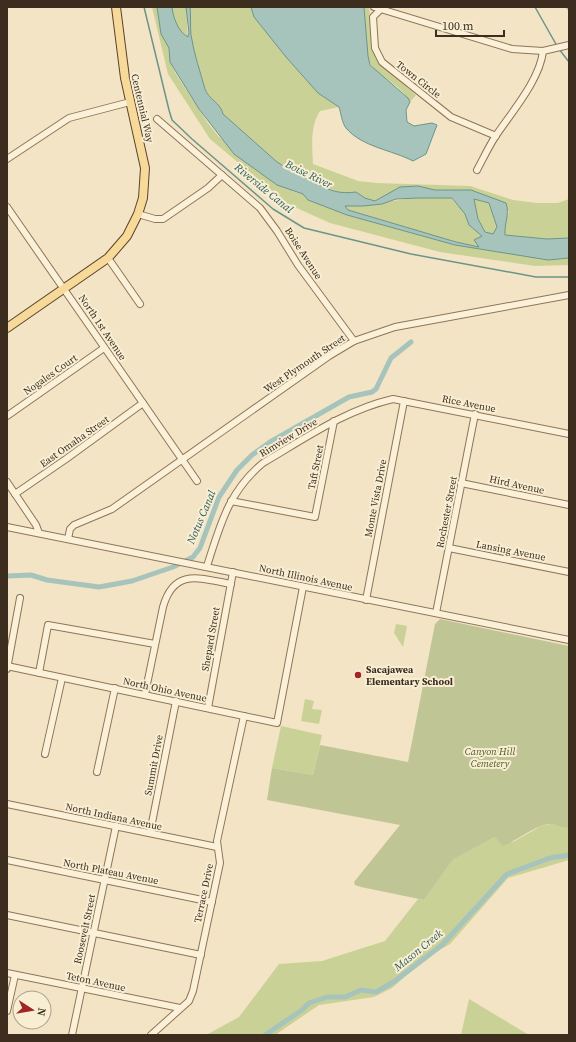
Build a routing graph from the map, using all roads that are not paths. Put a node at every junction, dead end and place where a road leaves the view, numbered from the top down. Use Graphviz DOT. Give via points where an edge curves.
graph roads {
  1 [pos="116,7"];
  2 [pos="374,7"];
  3 [pos="381,9"];
  4 [pos="569,45"];
  5 [pos="543,51"];
  6 [pos="130,102"];
  7 [pos="157,119"];
  8 [pos="496,136"];
  9 [pos="7,159"];
  10 [pos="477,170"];
  11 [pos="222,175"];
  12 [pos="7,207"];
  13 [pos="138,214"];
  14 [pos="108,258"];
  15 [pos="64,288"];
  16 [pos="569,295"];
  17 [pos="140,304"];
  18 [pos="7,328"];
  19 [pos="354,341"];
  20 [pos="104,348"];
  21 [pos="404,401"];
  22 [pos="143,403"];
  23 [pos="365,408"];
  24 [pos="475,414"];
  25 [pos="7,416"];
  26 [pos="334,421"];
  27 [pos="569,434"];
  28 [pos="182,459"];
  29 [pos="197,481"];
  30 [pos="7,482"];
  31 [pos="462,482"];
  32 [pos="15,494"];
  33 [pos="231,501"];
  34 [pos="569,505"];
  35 [pos="7,527"];
  36 [pos="39,533"];
  37 [pos="68,540"];
  38 [pos="449,548"];
  39 [pos="207,566"];
  40 [pos="233,572"];
  41 [pos="569,572"];
  42 [pos="230,584"];
  43 [pos="303,587"];
  44 [pos="20,598"];
  45 [pos="366,600"];
  46 [pos="436,613"];
  47 [pos="569,640"];
  48 [pos="155,644"];
  49 [pos="7,668"];
  50 [pos="39,673"];
  51 [pos="62,678"];
  52 [pos="114,688"];
  53 [pos="145,694"];
  54 [pos="176,701"];
  55 [pos="208,708"];
  56 [pos="244,716"];
  57 [pos="45,754"];
  58 [pos="97,772"];
  59 [pos="7,804"];
  60 [pos="116,826"];
  61 [pos="150,833"];
  62 [pos="217,847"];
  63 [pos="7,860"];
  64 [pos="105,880"];
  65 [pos="212,902"];
  66 [pos="7,915"];
  67 [pos="94,933"];
  68 [pos="201,955"];
  69 [pos="7,973"];
  70 [pos="15,975"];
  71 [pos="82,988"];
  72 [pos="180,1008"];
  73 [pos="7,1011"];
  74 [pos="72,1035"];
  75 [pos="151,1035"];
  1 -- 6 [label="main road, Centennial Way" via="120,50"];
  2 -- 3 [label="street"];
  3 -- 5 [label="street" via="512,49"];
  3 -- 8 [label="street, Town Circle" via="373,17 373,22 375,48 382,62 451,117"];
  4 -- 5 [label="street"];
  5 -- 8 [label="street" via="539,68"];
  6 -- 9 [label="street" via="69,118"];
  6 -- 13 [label="main road, Centennial Way" via="145,168 143,198"];
  7 -- 11 [label="street, Boise Avenue"];
  8 -- 10 [label="street"];
  11 -- 13 [label="street" via="208,188 163,219"];
  11 -- 19 [label="street, Boise Avenue" via="270,219 298,265"];
  12 -- 15 [label="street, North 1st Avenue"];
  13 -- 14 [label="main road, Centennial Way" via="127,236"];
  14 -- 15 [label="main road, Centennial Way"];
  14 -- 17 [label="street"];
  15 -- 18 [label="main road, Centennial Way"];
  15 -- 20 [label="street, North 1st Avenue"];
  16 -- 19 [label="street, West Plymouth Street" via="395,327"];
  19 -- 28 [label="street, West Plymouth Street" via="322,360"];
  20 -- 22 [label="street, North 1st Avenue"];
  20 -- 25 [label="street, Nogales Court"];
  21 -- 23 [label="street, Rice Avenue" via="393,399"];
  21 -- 24 [label="street, Rice Avenue"];
  21 -- 45 [label="street, Monte Vista Drive"];
  22 -- 28 [label="street, North 1st Avenue"];
  22 -- 32 [label="street, East Omaha Street"];
  23 -- 26 [label="street, Rimview Drive"];
  24 -- 27 [label="street, Rice Avenue"];
  24 -- 31 [label="street, Rochester Street"];
  26 -- 33 [label="street, Rimview Drive" via="263,463"];
  26 -- 33 [label="street, Taft Street" via="315,517"];
  28 -- 29 [label="street, North 1st Avenue"];
  28 -- 37 [label="street, West Plymouth Street" via="112,509 74,525 70,529"];
  30 -- 32 [label="street"];
  31 -- 34 [label="street, Hird Avenue"];
  31 -- 38 [label="street, Rochester Street"];
  32 -- 36 [label="street"];
  33 -- 39 [label="street, Rimview Drive" via="221,522"];
  35 -- 36 [label="street, North Illinois Avenue"];
  36 -- 37 [label="street, North Illinois Avenue"];
  37 -- 39 [label="street, North Illinois Avenue"];
  38 -- 41 [label="street, Lansing Avenue"];
  38 -- 46 [label="street, Rochester Street"];
  39 -- 40 [label="street, North Illinois Avenue"];
  40 -- 42 [label="street, Shepard Street"];
  40 -- 43 [label="street, North Illinois Avenue"];
  42 -- 48 [label="street" via="194,578 180,580 173,585 165,598"];
  42 -- 55 [label="street, Shepard Street"];
  43 -- 45 [label="street, North Illinois Avenue"];
  43 -- 56 [label="street, North Ohio Avenue" via="277,723"];
  44 -- 49 [label="street"];
  45 -- 46 [label="street, North Illinois Avenue"];
  46 -- 47 [label="street, North Illinois Avenue"];
  48 -- 50 [label="street" via="48,625"];
  48 -- 53 [label="street"];
  49 -- 50 [label="street, North Ohio Avenue"];
  50 -- 51 [label="street, North Ohio Avenue"];
  51 -- 52 [label="street, North Ohio Avenue"];
  51 -- 57 [label="street"];
  52 -- 53 [label="street, North Ohio Avenue"];
  52 -- 58 [label="street"];
  53 -- 54 [label="street, North Ohio Avenue"];
  54 -- 55 [label="street, North Ohio Avenue"];
  54 -- 61 [label="street, Summit Drive"];
  55 -- 56 [label="street, North Ohio Avenue"];
  56 -- 62 [label="street, Terrace Drive"];
  59 -- 60 [label="street, North Indiana Avenue"];
  60 -- 61 [label="street, North Indiana Avenue"];
  60 -- 64 [label="street, Roosevelt Street"];
  61 -- 62 [label="street, North Indiana Avenue"];
  62 -- 65 [label="street, Terrace Drive" via="220,863"];
  63 -- 64 [label="street, North Plateau Avenue"];
  64 -- 65 [label="street, North Plateau Avenue"];
  64 -- 67 [label="street, Roosevelt Street"];
  65 -- 68 [label="street, Terrace Drive"];
  66 -- 67 [label="street"];
  67 -- 68 [label="street"];
  67 -- 71 [label="street, Roosevelt Street"];
  68 -- 72 [label="street, Terrace Drive" via="193,991 189,1001"];
  69 -- 70 [label="street, Teton Avenue"];
  70 -- 71 [label="street, Teton Avenue"];
  70 -- 73 [label="street"];
  71 -- 72 [label="street, Teton Avenue"];
  71 -- 74 [label="street, Roosevelt Street"];
  72 -- 75 [label="street, Terrace Drive"];
}
